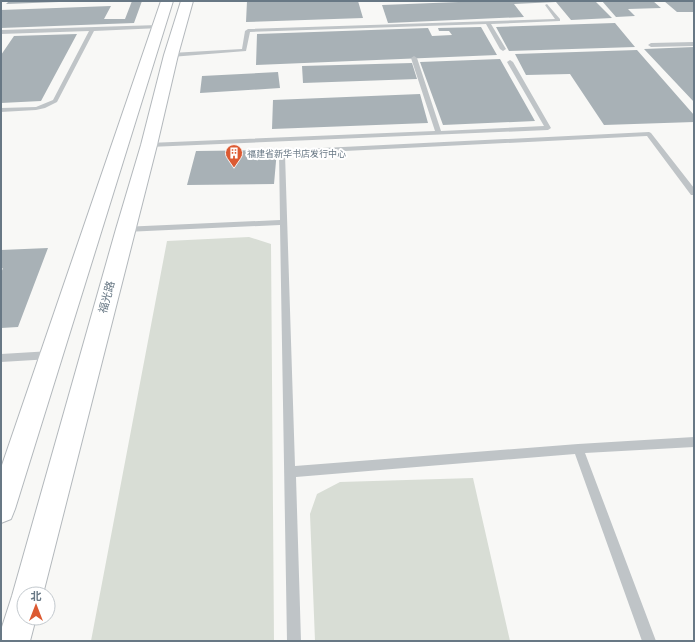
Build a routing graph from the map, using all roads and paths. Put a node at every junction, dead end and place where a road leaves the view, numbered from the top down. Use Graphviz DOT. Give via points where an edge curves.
graph roads {
  1 [pos="167,1"];
  2 [pos="187,1"];
  3 [pos="547,5"];
  4 [pos="486,22"];
  5 [pos="158,27"];
  6 [pos="92,29"];
  7 [pos="1,32"];
  8 [pos="694,44"];
  9 [pos="651,46"];
  10 [pos="503,49"];
  11 [pos="171,55"];
  12 [pos="414,58"];
  13 [pos="510,62"];
  14 [pos="1,110"];
  15 [pos="439,133"];
  16 [pos="149,145"];
  17 [pos="694,193"];
  18 [pos="283,222"];
  19 [pos="124,229"];
  20 [pos="50,355"];
  21 [pos="1,358"];
  22 [pos="694,442"];
  23 [pos="578,449"];
  24 [pos="290,472"];
  25 [pos="1,509"];
  26 [pos="29,586"];
  27 [pos="18,626"];
  28 [pos="14,641"];
  29 [pos="294,641"];
  30 [pos="649,641"];
  1 -- 5 [label="main road"];
  2 -- 11 [label="main road, 福光路"];
  3 -- 4 [label="lane" via="558,20"];
  4 -- 10 [label="lane"];
  4 -- 11 [label="lane" via="248,31 244,50"];
  5 -- 6 [label="lane"];
  5 -- 20 [label="main road"];
  6 -- 7 [label="lane"];
  6 -- 14 [label="lane" via="55,101 38,108"];
  8 -- 9 [label="lane"];
  11 -- 16 [label="main road, 福光路"];
  12 -- 15 [label="lane"];
  13 -- 15 [label="lane" via="548,128"];
  15 -- 16 [label="lane"];
  16 -- 19 [label="main road, 福光路"];
  17 -- 18 [label="lane" via="649,134 282,152"];
  18 -- 19 [label="lane"];
  18 -- 24 [label="lane"];
  19 -- 26 [label="main road, 福光路"];
  20 -- 21 [label="lane"];
  20 -- 25 [label="main road"];
  22 -- 23 [label="lane"];
  23 -- 24 [label="lane"];
  23 -- 30 [label="lane"];
  24 -- 29 [label="lane"];
  27 -- 28 [label="main road"];
}
